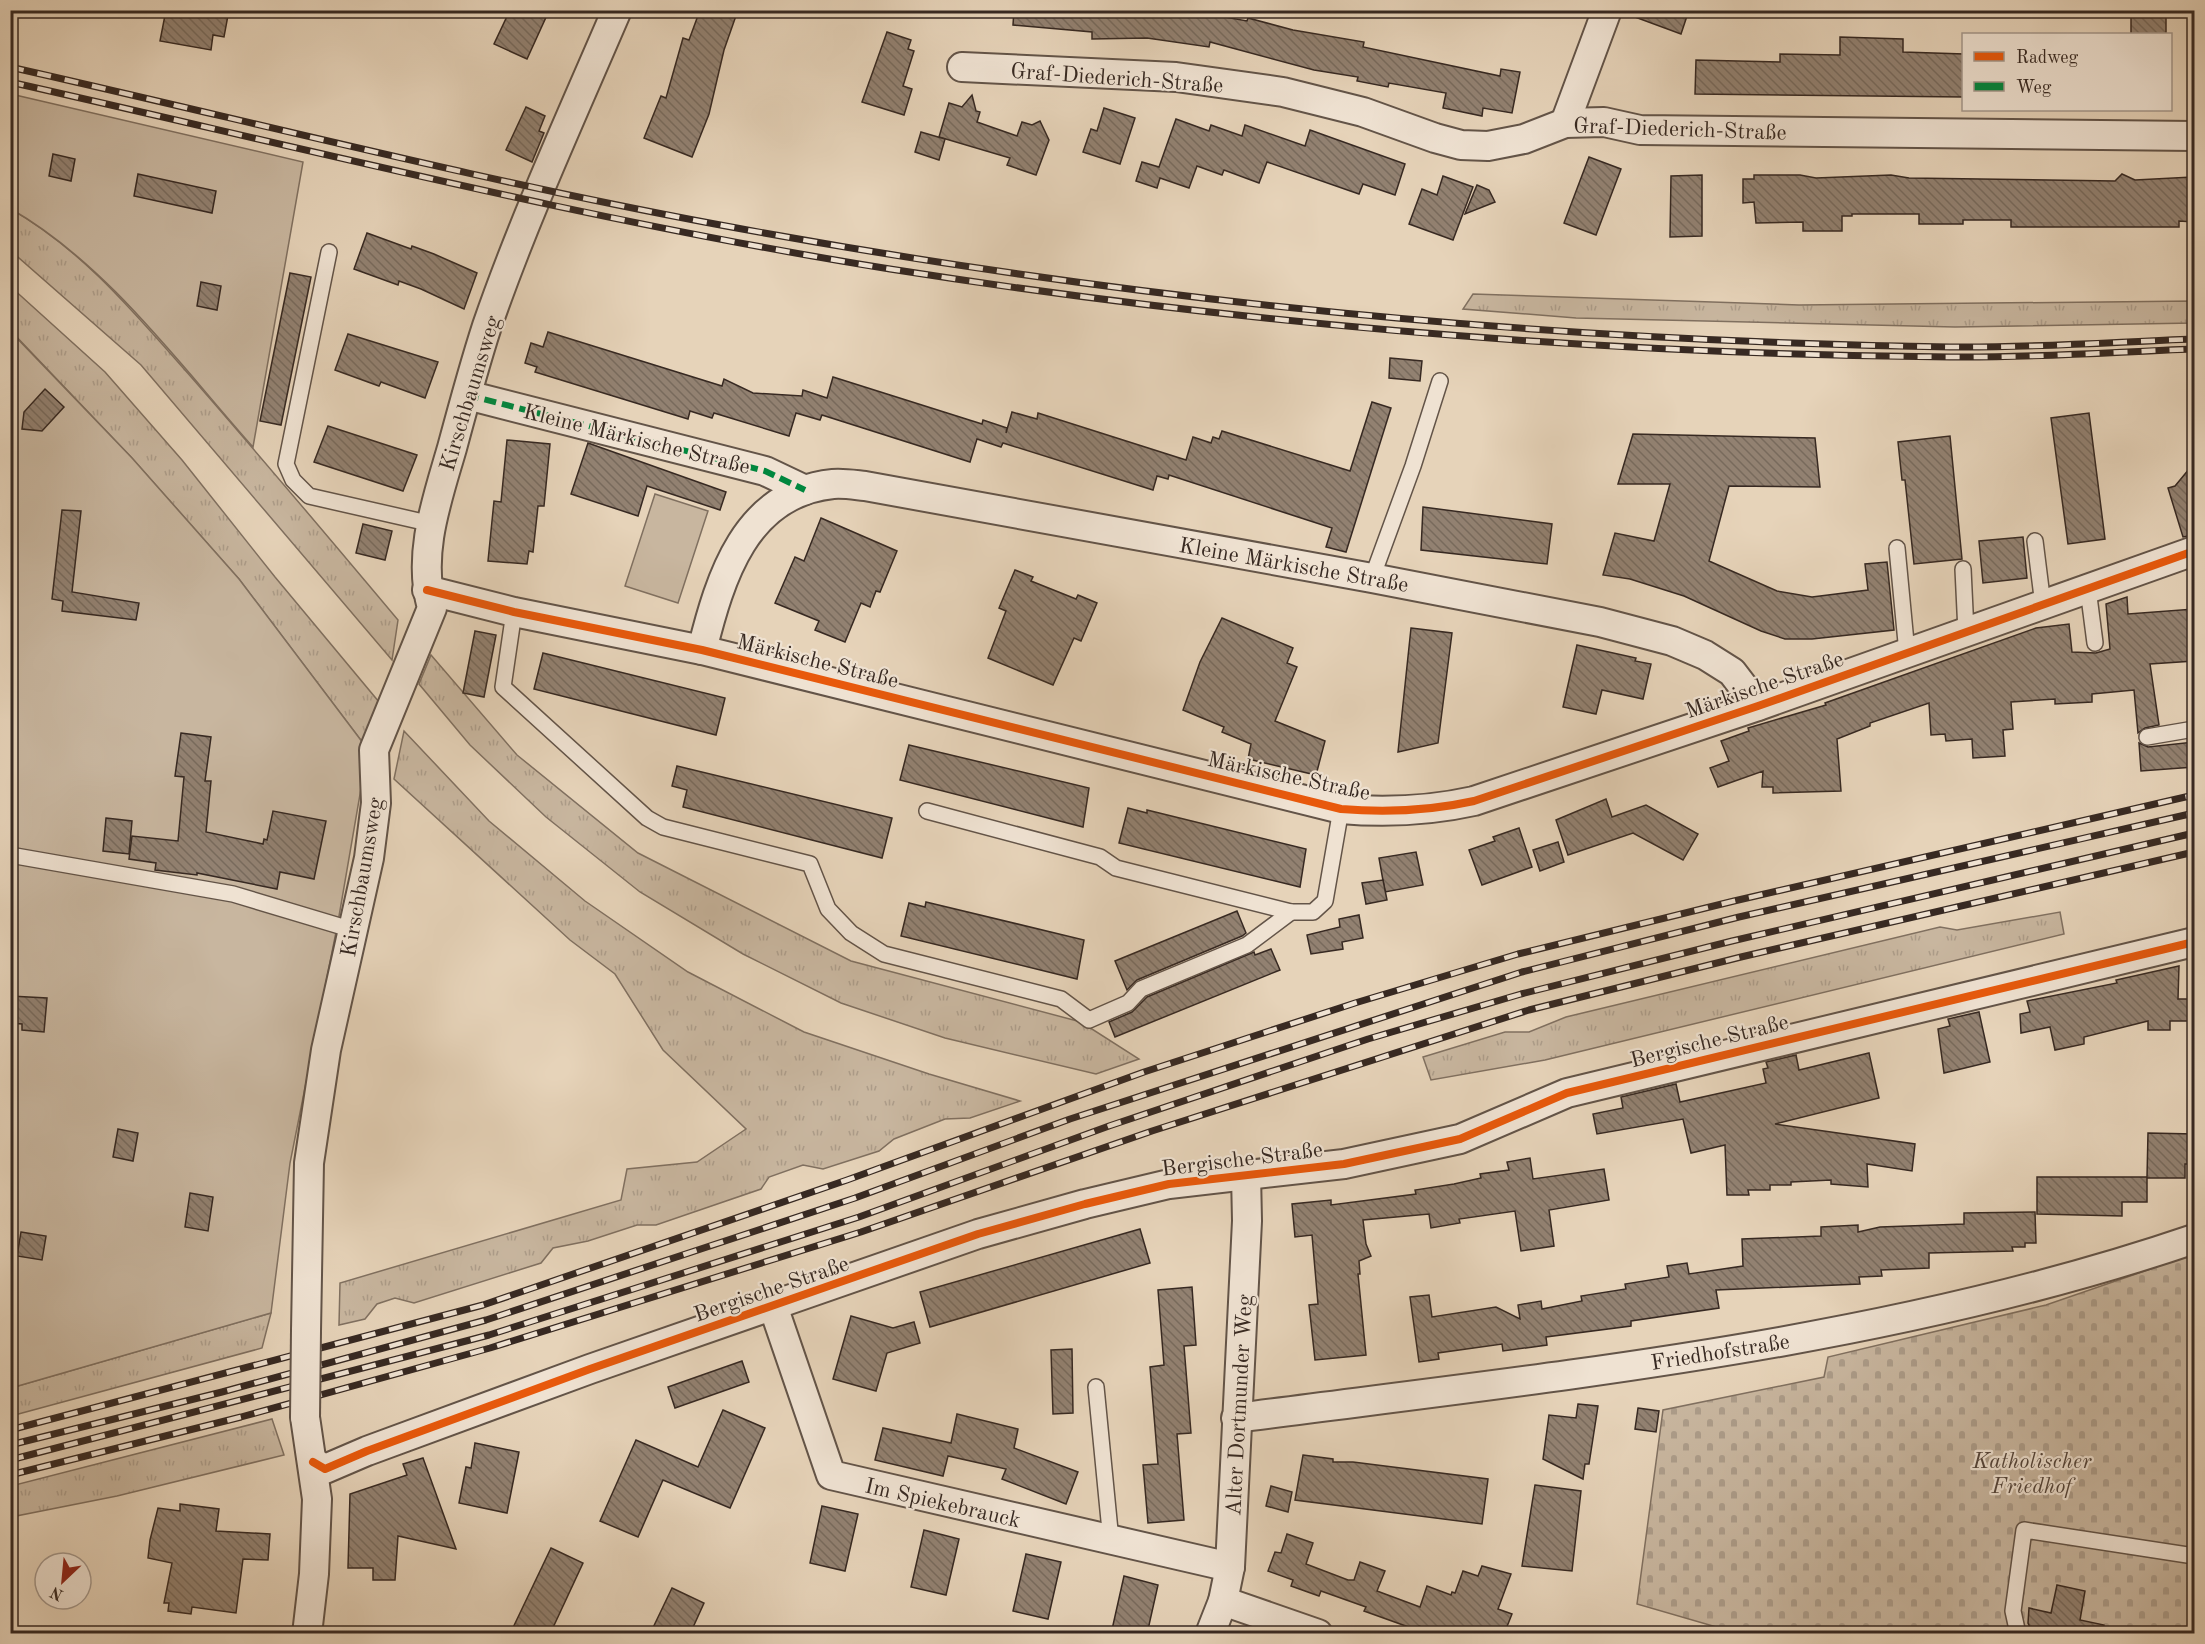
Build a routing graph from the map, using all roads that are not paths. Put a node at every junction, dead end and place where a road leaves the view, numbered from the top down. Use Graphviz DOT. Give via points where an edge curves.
graph roads {
  1 [pos="617,10"];
  2 [pos="1607,10"];
  3 [pos="962,67"];
  4 [pos="1565,123"];
  5 [pos="2194,136"];
  6 [pos="329,252"];
  7 [pos="1440,381"];
  8 [pos="466,395"];
  9 [pos="805,490"];
  10 [pos="432,524"];
  11 [pos="2036,542"];
  12 [pos="1898,548"];
  13 [pos="2194,551"];
  14 [pos="1963,569"];
  15 [pos="1372,578"];
  16 [pos="2088,589"];
  17 [pos="427,590"];
  18 [pos="2043,604"];
  19 [pos="514,612"];
  20 [pos="1966,632"];
  21 [pos="2095,643"];
  22 [pos="702,650"];
  23 [pos="1907,653"];
  24 [pos="1758,705"];
  25 [pos="2194,729"];
  26 [pos="2147,736"];
  27 [pos="1341,809"];
  28 [pos="927,811"];
  29 [pos="10,855"];
  30 [pos="1291,912"];
  31 [pos="353,930"];
  32 [pos="2194,942"];
  33 [pos="1246,1174"];
  34 [pos="2194,1239"];
  35 [pos="773,1306"];
  36 [pos="1096,1387"];
  37 [pos="1236,1418"];
  38 [pos="313,1462"];
  39 [pos="1111,1541"];
  40 [pos="2194,1556"];
  41 [pos="1230,1567"];
  42 [pos="1223,1601"];
  43 [pos="307,1634"];
  44 [pos="1210,1634"];
  45 [pos="1318,1634"];
  46 [pos="2018,1634"];
  1 -- 8 [label="street, Kirschbaumsweg" via="519,243"];
  2 -- 4 [label="street"];
  3 -- 4 [label="street, Graf-Diederich-Straße" via="1176,77 1283,92 1363,112 1461,145 1488,146 1524,139"];
  4 -- 5 [label="street, Graf-Diederich-Straße" via="1604,122 1640,130"];
  6 -- 10 [label="lane" via="286,464 293,480 309,496"];
  7 -- 15 [label="lane"];
  8 -- 9 [label="street, Kleine Märkische Straße" via="765,471"];
  8 -- 10 [label="street, Kirschbaumsweg"];
  9 -- 15 [label="street, Kleine Märkische Straße" via="834,484 865,486"];
  9 -- 22 [label="street, Kleine Märkische Straße" via="759,518 742,539 714,602"];
  10 -- 17 [label="street, Kirschbaumsweg" via="426,558"];
  11 -- 18 [label="lane"];
  12 -- 23 [label="lane"];
  13 -- 16 [label="street, Märkische Straße"];
  14 -- 20 [label="lane"];
  15 -- 24 [label="street, Kleine Märkische Straße" via="1600,622 1672,641 1732,672"];
  16 -- 18 [label="street, Märkische Straße"];
  16 -- 21 [label="lane"];
  17 -- 19 [label="street, Märkische Straße"];
  17 -- 31 [label="street, Kirschbaumsweg" via="432,608 374,750 376,803"];
  18 -- 20 [label="street, Märkische Straße"];
  19 -- 22 [label="street, Märkische Straße"];
  19 -- 30 [label="lane" via="503,687 647,818 663,827 810,864 828,909 851,933 884,954 1061,999 1089,1020 1128,1003 1141,989 1247,945"];
  20 -- 23 [label="street, Märkische Straße"];
  22 -- 27 [label="street, Märkische Straße"];
  23 -- 24 [label="street, Märkische Straße"];
  24 -- 27 [label="street, Märkische Straße" via="1474,801 1435,810 1384,813"];
  25 -- 26 [label="lane"];
  27 -- 30 [label="lane" via="1325,900 1313,912"];
  28 -- 30 [label="lane" via="1100,857 1116,868"];
  29 -- 31 [label="lane" via="233,894"];
  31 -- 38 [label="street, Kirschbaumsweg, bridge" via="326,1050 309,1163 305,1417"];
  32 -- 33 [label="street, Bergische Straße" via="1568,1093 1460,1139 1344,1164"];
  33 -- 35 [label="street, Bergische Straße" via="1169,1184 978,1234"];
  33 -- 37 [label="street, Alter Dortmunder Weg"];
  34 -- 37 [label="street, Friedhofstraße" via="2043,1285 1832,1333 1583,1373"];
  35 -- 38 [label="street, Bergische Straße" via="367,1450 332,1467 325,1469"];
  35 -- 39 [label="street, Im Spiekebrauck" via="831,1475"];
  36 -- 39 [label="lane"];
  37 -- 41 [label="street, Alter Dortmunder Weg"];
  38 -- 43 [label="street, Kirschbaumsweg" via="317,1499"];
  39 -- 41 [label="street, Im Spiekebrauck"];
  40 -- 46 [label="lane" via="2024,1530 2013,1611"];
  41 -- 42 [label="street, Alter Dortmunder Weg"];
  42 -- 44 [label="street, Alter Dortmunder Weg"];
  42 -- 45 [label="street"];
}
